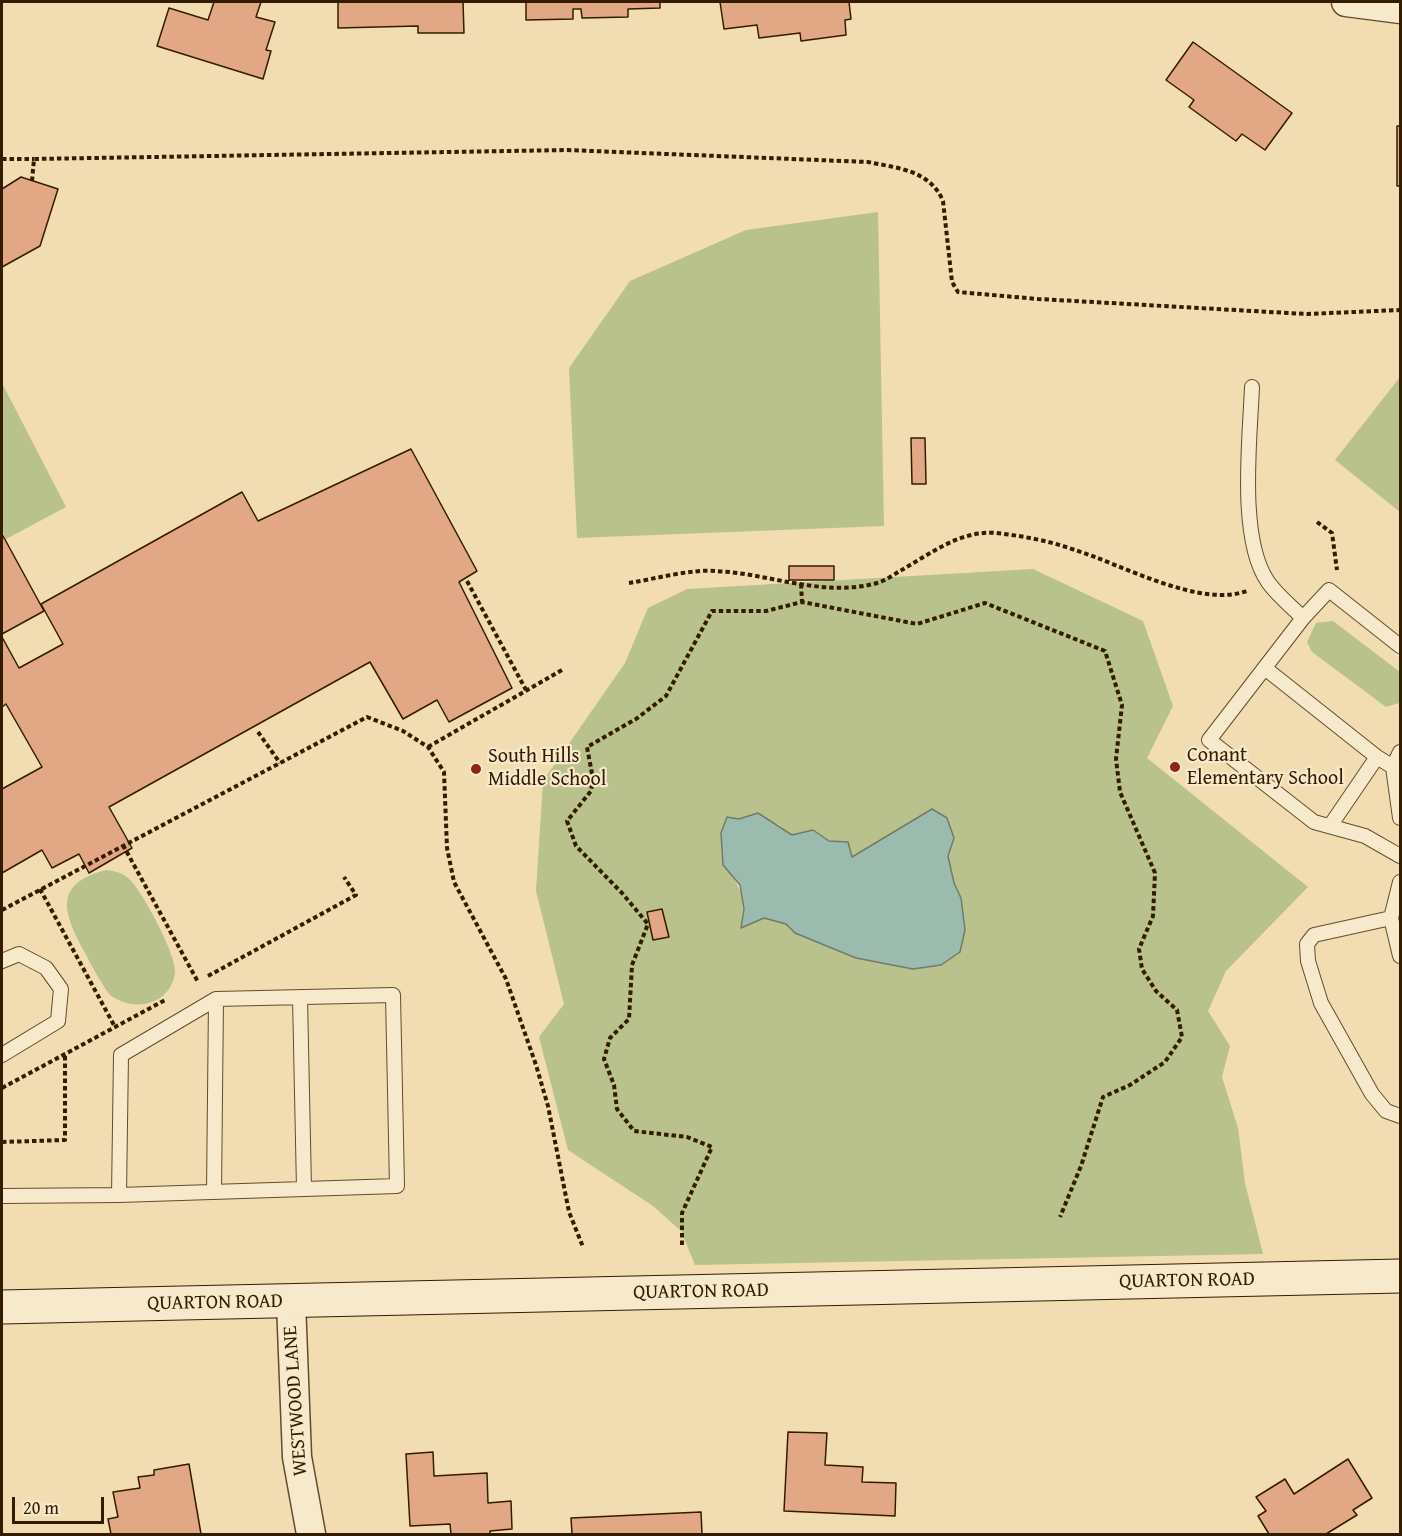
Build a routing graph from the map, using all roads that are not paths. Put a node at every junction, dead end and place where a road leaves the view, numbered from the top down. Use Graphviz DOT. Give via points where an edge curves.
graph roads {
  1 [pos="1346,2"];
  2 [pos="1401,9"];
  3 [pos="1252,387"];
  4 [pos="1303,618"];
  5 [pos="1401,646"];
  6 [pos="1266,669"];
  7 [pos="1401,752"];
  8 [pos="1377,757"];
  9 [pos="1393,766"];
  10 [pos="1401,818"];
  11 [pos="1330,826"];
  12 [pos="1401,856"];
  13 [pos="1401,882"];
  14 [pos="1391,918"];
  15 [pos="1401,956"];
  16 [pos="2,961"];
  17 [pos="300,997"];
  18 [pos="216,999"];
  19 [pos="2,1055"];
  20 [pos="1401,1116"];
  21 [pos="304,1189"];
  22 [pos="214,1192"];
  23 [pos="119,1195"];
  24 [pos="2,1196"];
  25 [pos="1401,1276"];
  26 [pos="291,1302"];
  27 [pos="2,1307"];
  28 [pos="311,1534"];
  1 -- 2 [label="street"];
  3 -- 4 [label="lane" via="1248,509 1255,549 1267,582"];
  4 -- 5 [label="lane" via="1329,590"];
  4 -- 6 [label="lane"];
  6 -- 8 [label="lane"];
  6 -- 11 [label="lane" via="1209,740 1314,822"];
  7 -- 9 [label="lane"];
  8 -- 9 [label="lane"];
  8 -- 11 [label="lane"];
  9 -- 10 [label="lane"];
  11 -- 12 [label="lane" via="1365,836"];
  13 -- 14 [label="lane"];
  14 -- 15 [label="lane"];
  14 -- 20 [label="lane" via="1314,935 1307,944 1308,961 1326,1013 1372,1094 1386,1111"];
  16 -- 19 [label="lane" via="19,954 46,968 61,989 58,1021"];
  17 -- 18 [label="lane"];
  17 -- 21 [label="lane"];
  17 -- 21 [label="lane" via="393,995 396,1126 397,1186"];
  18 -- 22 [label="lane"];
  18 -- 23 [label="lane" via="121,1055"];
  21 -- 22 [label="lane"];
  22 -- 23 [label="lane"];
  23 -- 24 [label="lane"];
  25 -- 26 [label="street, QUARTON ROAD"];
  26 -- 27 [label="street, QUARTON ROAD"];
  26 -- 28 [label="street, WESTWOOD LANE" via="297,1457"];
}
